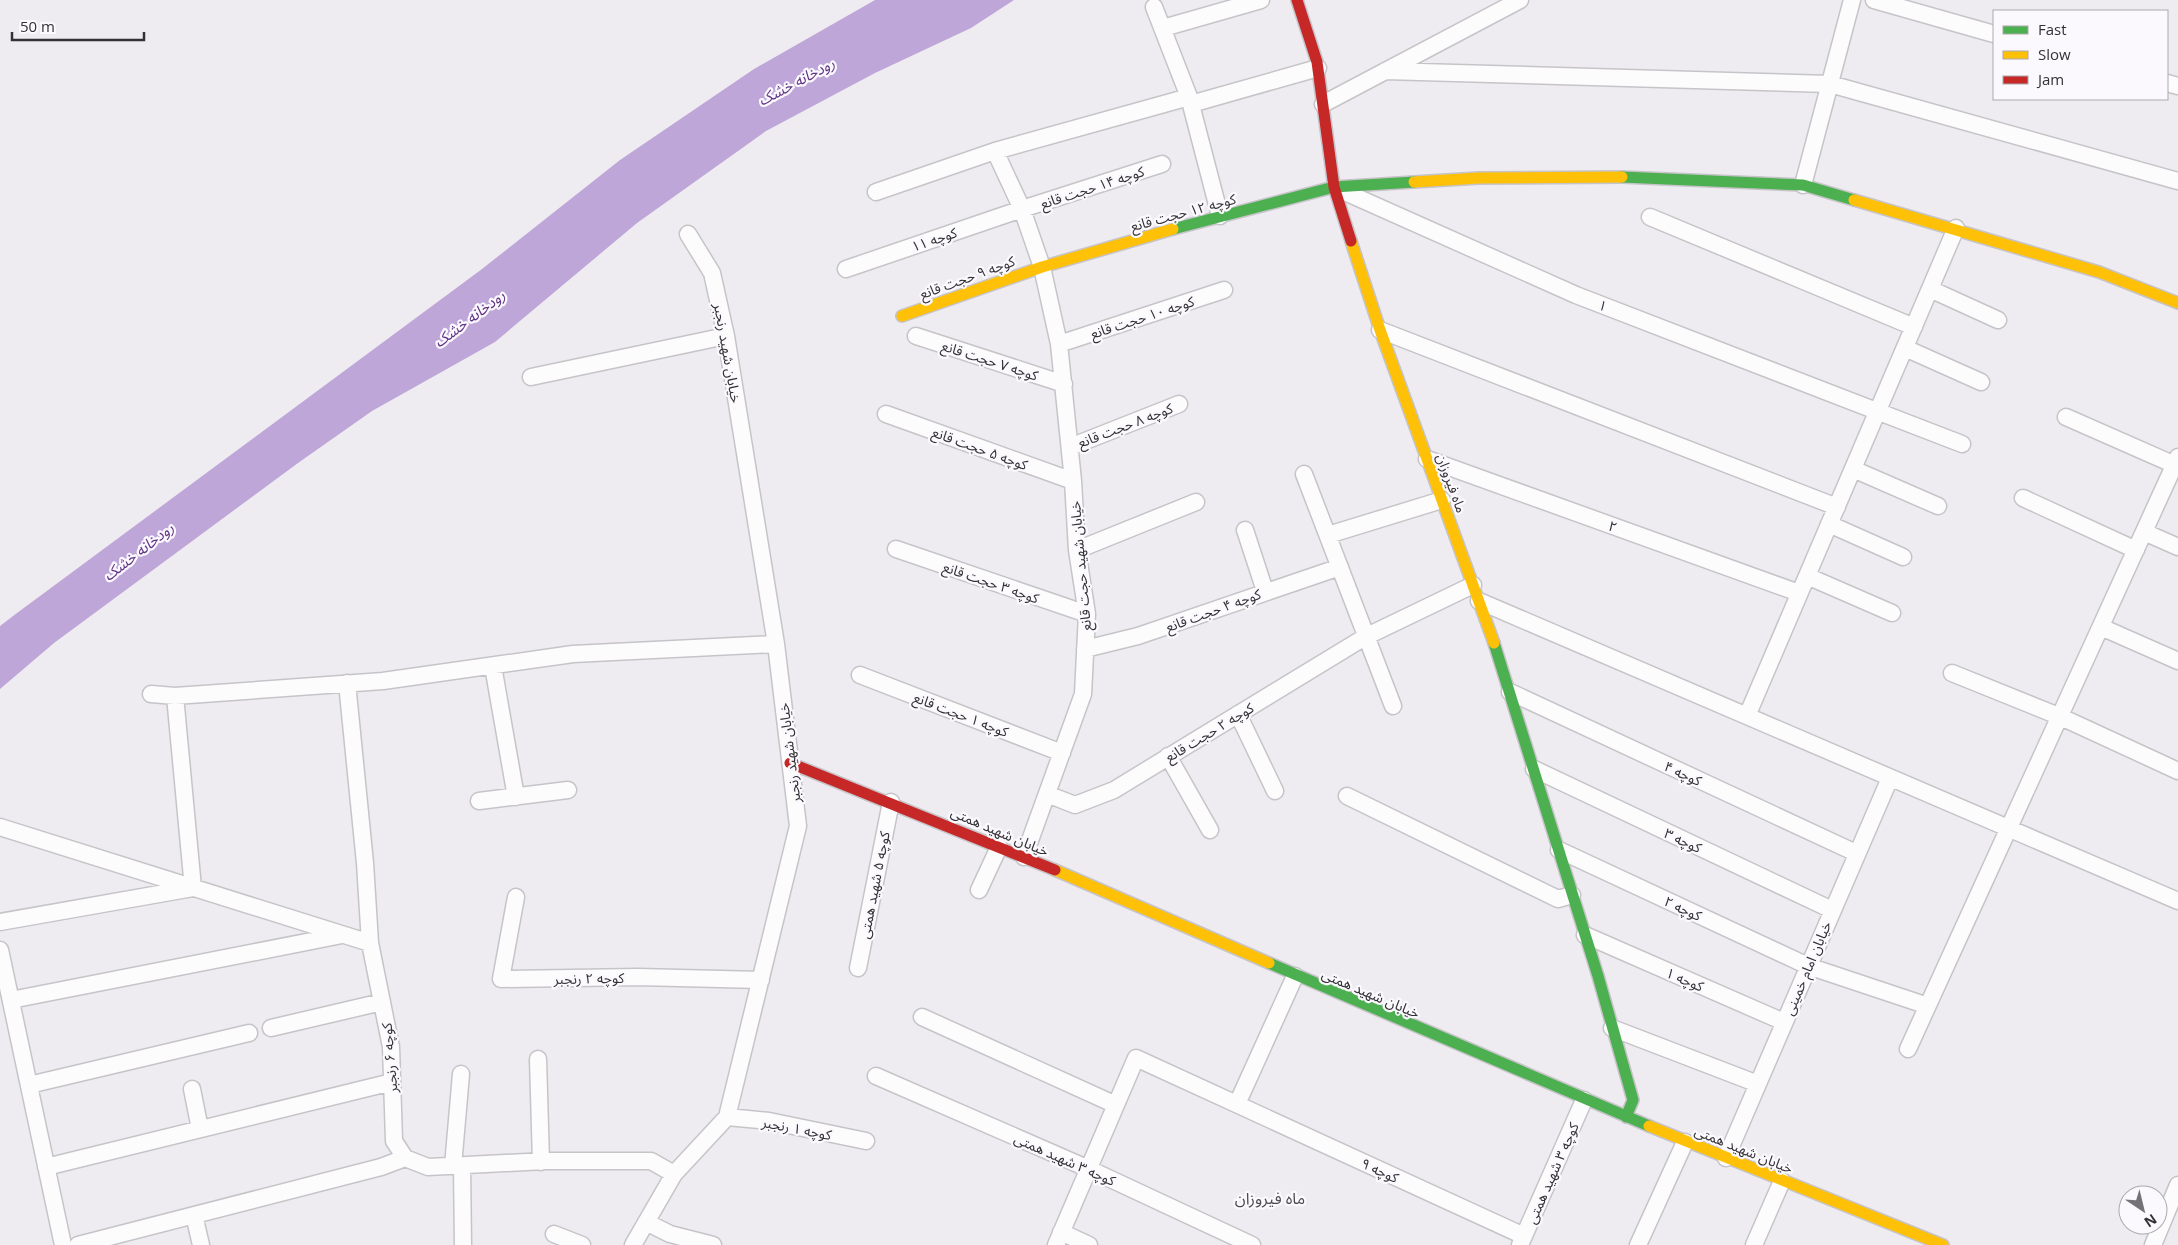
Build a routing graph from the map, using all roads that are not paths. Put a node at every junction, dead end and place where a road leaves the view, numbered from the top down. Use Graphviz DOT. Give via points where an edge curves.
graph roads {
  1 [pos="1261,0"];
  2 [pos="1520,0"];
  3 [pos="1852,0"];
  4 [pos="1874,0"];
  5 [pos="1301,2"];
  6 [pos="1154,7"];
  7 [pos="1162,28"];
  8 [pos="1993,34"];
  9 [pos="1318,68"];
  10 [pos="1386,71"];
  11 [pos="1830,84"];
  12 [pos="1190,101"];
  13 [pos="1323,104"];
  14 [pos="995,151"];
  15 [pos="1162,164"];
  16 [pos="2178,180"];
  17 [pos="1804,185"];
  18 [pos="1334,188"];
  19 [pos="876,192"];
  20 [pos="1022,209"];
  21 [pos="1220,216"];
  22 [pos="1650,217"];
  23 [pos="1956,228"];
  24 [pos="688,234"];
  25 [pos="1042,267"];
  26 [pos="846,269"];
  27 [pos="1930,289"];
  28 [pos="1224,290"];
  29 [pos="2178,303"];
  30 [pos="902,316"];
  31 [pos="1998,320"];
  32 [pos="1914,327"];
  33 [pos="1380,330"];
  34 [pos="726,336"];
  35 [pos="916,336"];
  36 [pos="1059,344"];
  37 [pos="1905,348"];
  38 [pos="531,377"];
  39 [pos="1981,382"];
  40 [pos="1064,384"];
  41 [pos="1179,404"];
  42 [pos="1878,411"];
  43 [pos="886,414"];
  44 [pos="2066,416"];
  45 [pos="1962,444"];
  46 [pos="1070,446"];
  47 [pos="1427,459"];
  48 [pos="2176,461"];
  49 [pos="1853,469"];
  50 [pos="1304,474"];
  51 [pos="1073,482"];
  52 [pos="2023,498"];
  53 [pos="1442,500"];
  54 [pos="1196,502"];
  55 [pos="1938,506"];
  56 [pos="1837,507"];
  57 [pos="1829,524"];
  58 [pos="1245,530"];
  59 [pos="2144,532"];
  60 [pos="1328,535"];
  61 [pos="2178,547"];
  62 [pos="896,549"];
  63 [pos="1077,550"];
  64 [pos="2136,550"];
  65 [pos="1903,557"];
  66 [pos="1340,567"];
  67 [pos="1807,576"];
  68 [pos="1473,585"];
  69 [pos="1265,591"];
  70 [pos="1800,593"];
  71 [pos="1479,601"];
  72 [pos="1892,613"];
  73 [pos="1087,614"];
  74 [pos="2102,627"];
  75 [pos="1365,637"];
  76 [pos="776,644"];
  77 [pos="1085,650"];
  78 [pos="2178,661"];
  79 [pos="493,666"];
  80 [pos="1952,673"];
  81 [pos="860,675"];
  82 [pos="347,683"];
  83 [pos="1510,692"];
  84 [pos="151,694"];
  85 [pos="175,696"];
  86 [pos="1393,706"];
  87 [pos="1238,714"];
  88 [pos="1747,716"];
  89 [pos="2060,717"];
  90 [pos="1062,753"];
  91 [pos="1168,756"];
  92 [pos="790,763"];
  93 [pos="1534,769"];
  94 [pos="2178,771"];
  95 [pos="1890,778"];
  96 [pos="568,790"];
  97 [pos="1276,791"];
  98 [pos="1047,794"];
  99 [pos="1347,796"];
  100 [pos="516,797"];
  101 [pos="479,801"];
  102 [pos="891,802"];
  103 [pos="0,827"];
  104 [pos="2010,829"];
  105 [pos="1210,830"];
  106 [pos="999,847"];
  107 [pos="1559,850"];
  108 [pos="1856,853"];
  109 [pos="1024,857"];
  110 [pos="193,888"];
  111 [pos="979,890"];
  112 [pos="1572,895"];
  113 [pos="516,896"];
  114 [pos="2178,901"];
  115 [pos="1832,910"];
  116 [pos="0,922"];
  117 [pos="344,935"];
  118 [pos="1585,935"];
  119 [pos="370,943"];
  120 [pos="0,950"];
  121 [pos="1808,966"];
  122 [pos="858,968"];
  123 [pos="1295,976"];
  124 [pos="760,980"];
  125 [pos="11,1000"];
  126 [pos="382,1002"];
  127 [pos="1922,1004"];
  128 [pos="922,1017"];
  129 [pos="1784,1022"];
  130 [pos="271,1028"];
  131 [pos="1612,1028"];
  132 [pos="249,1033"];
  133 [pos="1908,1049"];
  134 [pos="538,1059"];
  135 [pos="461,1074"];
  136 [pos="876,1076"];
  137 [pos="392,1082"];
  138 [pos="1758,1084"];
  139 [pos="29,1085"];
  140 [pos="192,1089"];
  141 [pos="1584,1100"];
  142 [pos="1237,1104"];
  143 [pos="1116,1105"];
  144 [pos="727,1117"];
  145 [pos="1626,1117"];
  146 [pos="200,1129"];
  147 [pos="866,1141"];
  148 [pos="1685,1142"];
  149 [pos="405,1158"];
  150 [pos="1726,1158"];
  151 [pos="541,1162"];
  152 [pos="458,1166"];
  153 [pos="46,1167"];
  154 [pos="1089,1168"];
  155 [pos="674,1174"];
  156 [pos="1782,1181"];
  157 [pos="2178,1185"];
  158 [pos="194,1215"];
  159 [pos="646,1222"];
  160 [pos="554,1234"];
  161 [pos="1059,1238"];
  162 [pos="1522,1241"];
  163 [pos="63,1245"];
  164 [pos="78,1245"];
  165 [pos="201,1245"];
  166 [pos="463,1245"];
  167 [pos="582,1245"];
  168 [pos="633,1245"];
  169 [pos="713,1245"];
  170 [pos="1089,1245"];
  171 [pos="1252,1245"];
  172 [pos="1638,1245"];
  173 [pos="1754,1245"];
  174 [pos="1943,1245"];
  175 [pos="2153,1245"];
  1 -- 7 [label="street"];
  2 -- 10 [label="street"];
  3 -- 11 [label="street"];
  4 -- 8 [label="street"];
  5 -- 9 [label="street, ماه فیروزان"];
  6 -- 7 [label="street"];
  7 -- 12 [label="street"];
  9 -- 12 [label="street"];
  9 -- 13 [label="street, ماه فیروزان"];
  10 -- 11 [label="street"];
  10 -- 13 [label="street"];
  11 -- 16 [label="street"];
  11 -- 17 [label="street"];
  12 -- 14 [label="street"];
  12 -- 21 [label="street"];
  13 -- 18 [label="street, ماه فیروزان"];
  14 -- 19 [label="street"];
  14 -- 20 [label="street, خیابان شهید حجت قانع"];
  15 -- 20 [label="street, کوچه ۱۴ حجت قانع"];
  17 -- 18 [label="street, کوچه ۱۲ حجت قانع" via="1609,177 1479,178"];
  17 -- 23 [label="street, کوچه ۱۲ حجت قانع"];
  18 -- 21 [label="street, کوچه ۱۲ حجت قانع"];
  18 -- 33 [label="street, ماه فیروزان"];
  18 -- 42 [label="street, ۱" via="1576,294"];
  20 -- 25 [label="street, خیابان شهید حجت قانع"];
  20 -- 26 [label="street, کوچه ۱۱"];
  21 -- 25 [label="street, کوچه ۱۲ حجت قانع"];
  22 -- 32 [label="street"];
  23 -- 27 [label="street"];
  23 -- 29 [label="street, کوچه ۱۲ حجت قانع" via="2099,272"];
  24 -- 34 [label="street, خیابان شهید رنجبر" via="712,273"];
  25 -- 30 [label="street, کوچه ۹ حجت قانع"];
  25 -- 36 [label="street, خیابان شهید حجت قانع"];
  27 -- 31 [label="street"];
  27 -- 32 [label="street"];
  28 -- 36 [label="street, کوچه ۱۰ حجت قانع"];
  32 -- 37 [label="street"];
  33 -- 47 [label="street, ماه فیروزان"];
  33 -- 56 [label="street"];
  34 -- 38 [label="street"];
  34 -- 76 [label="street, خیابان شهید رنجبر"];
  35 -- 40 [label="street, کوچه ۷ حجت قانع"];
  36 -- 40 [label="street, خیابان شهید حجت قانع"];
  37 -- 39 [label="street"];
  37 -- 42 [label="street"];
  40 -- 46 [label="street, خیابان شهید حجت قانع"];
  41 -- 46 [label="street, کوچه ۸ حجت قانع"];
  42 -- 45 [label="street, ۱"];
  42 -- 49 [label="street"];
  43 -- 51 [label="street, کوچه ۵ حجت قانع"];
  44 -- 48 [label="street"];
  46 -- 51 [label="street, خیابان شهید حجت قانع"];
  47 -- 53 [label="street, ماه فیروزان"];
  47 -- 70 [label="street, ۲"];
  48 -- 59 [label="street"];
  49 -- 55 [label="street"];
  49 -- 56 [label="street"];
  50 -- 60 [label="street"];
  51 -- 63 [label="street, خیابان شهید حجت قانع"];
  52 -- 64 [label="street"];
  53 -- 60 [label="street"];
  53 -- 68 [label="street, ماه فیروزان"];
  54 -- 63 [label="street"];
  56 -- 57 [label="street"];
  57 -- 65 [label="street"];
  57 -- 67 [label="street"];
  58 -- 69 [label="street"];
  59 -- 61 [label="street"];
  59 -- 64 [label="street"];
  60 -- 66 [label="street"];
  62 -- 73 [label="street, کوچه ۳ حجت قانع"];
  63 -- 73 [label="street, خیابان شهید حجت قانع"];
  64 -- 74 [label="street"];
  66 -- 69 [label="street, کوچه ۴ حجت قانع"];
  66 -- 75 [label="street"];
  67 -- 70 [label="street"];
  67 -- 72 [label="street"];
  68 -- 71 [label="street, ماه فیروزان"];
  68 -- 75 [label="street, کوچه ۲ حجت قانع"];
  69 -- 77 [label="street, کوچه ۴ حجت قانع" via="1138,636"];
  70 -- 88 [label="street"];
  71 -- 83 [label="street, ماه فیروزان"];
  71 -- 88 [label="street"];
  73 -- 77 [label="street, خیابان شهید حجت قانع"];
  74 -- 78 [label="street"];
  74 -- 89 [label="street"];
  75 -- 86 [label="street"];
  75 -- 87 [label="street, کوچه ۲ حجت قانع"];
  76 -- 79 [label="street" via="573,654"];
  76 -- 92 [label="street, خیابان شهید رنجبر"];
  77 -- 90 [label="street, خیابان شهید حجت قانع" via="1084,694"];
  79 -- 82 [label="street"];
  79 -- 100 [label="street"];
  80 -- 89 [label="street"];
  81 -- 90 [label="street, کوچه ۱ حجت قانع"];
  82 -- 85 [label="street"];
  82 -- 119 [label="street, کوچه ۶ رنجبر"];
  83 -- 93 [label="street, ماه فیروزان"];
  83 -- 108 [label="street, کوچه ۴"];
  84 -- 85 [label="street"];
  85 -- 110 [label="street"];
  87 -- 91 [label="street, کوچه ۲ حجت قانع"];
  87 -- 97 [label="street"];
  88 -- 95 [label="street"];
  89 -- 94 [label="street"];
  89 -- 104 [label="street"];
  90 -- 98 [label="street, خیابان شهید حجت قانع"];
  91 -- 98 [label="street, کوچه ۲ حجت قانع" via="1114,790 1075,805"];
  91 -- 105 [label="street"];
  92 -- 102 [label="street, خیابان شهید همتی"];
  92 -- 124 [label="street, خیابان شهید رنجبر" via="798,826"];
  93 -- 107 [label="street, ماه فیروزان"];
  93 -- 115 [label="street, کوچه ۳"];
  95 -- 104 [label="street"];
  95 -- 108 [label="street, خیابان امام خمینی"];
  96 -- 100 [label="street"];
  98 -- 109 [label="street, خیابان شهید حجت قانع"];
  99 -- 112 [label="street" via="1558,899"];
  100 -- 101 [label="street"];
  102 -- 106 [label="street, خیابان شهید همتی"];
  102 -- 122 [label="street, کوچه ۵ شهید همتی"];
  103 -- 110 [label="street"];
  104 -- 114 [label="street"];
  104 -- 133 [label="street"];
  106 -- 109 [label="street, خیابان شهید همتی"];
  106 -- 111 [label="street"];
  107 -- 112 [label="street, ماه فیروزان"];
  107 -- 121 [label="street, کوچه ۲"];
  108 -- 115 [label="street, خیابان امام خمینی"];
  109 -- 123 [label="street, خیابان شهید همتی"];
  110 -- 116 [label="street"];
  110 -- 117 [label="street"];
  112 -- 118 [label="street, ماه فیروزان"];
  113 -- 124 [label="street, کوچه ۲ رنجبر" via="502,979 638,977"];
  115 -- 121 [label="street, خیابان امام خمینی"];
  117 -- 119 [label="street"];
  117 -- 125 [label="street"];
  118 -- 129 [label="street, کوچه ۱"];
  118 -- 131 [label="street, ماه فیروزان"];
  119 -- 126 [label="street, کوچه ۶ رنجبر"];
  120 -- 125 [label="street"];
  121 -- 127 [label="street, کوچه ۲"];
  121 -- 129 [label="street, خیابان امام خمینی"];
  123 -- 141 [label="street, خیابان شهید همتی"];
  123 -- 142 [label="street"];
  124 -- 144 [label="street, خیابان شهید رنجبر"];
  125 -- 139 [label="street"];
  126 -- 130 [label="street"];
  126 -- 137 [label="street, کوچه ۶ رنجبر" via="391,1047"];
  128 -- 143 [label="street"];
  129 -- 138 [label="street, خیابان امام خمینی"];
  131 -- 138 [label="street"];
  131 -- 145 [label="street, ماه فیروزان" via="1633,1100"];
  132 -- 139 [label="street"];
  134 -- 151 [label="street"];
  135 -- 152 [label="street"];
  136 -- 154 [label="street, کوچه ۳ شهید همتی"];
  137 -- 146 [label="street"];
  137 -- 149 [label="street, کوچه ۶ رنجبر" via="394,1141"];
  138 -- 150 [label="street, خیابان امام خمینی"];
  139 -- 153 [label="street"];
  140 -- 146 [label="street"];
  141 -- 145 [label="street, خیابان شهید همتی"];
  141 -- 162 [label="street, کوچه ۳ شهید همتی"];
  142 -- 143 [label="street, کوچه ۹" via="1136,1058"];
  142 -- 162 [label="street, کوچه ۹"];
  143 -- 154 [label="street, کوچه ۹"];
  144 -- 147 [label="street, کوچه ۱ رنجبر"];
  144 -- 155 [label="street, خیابان شهید رنجبر"];
  145 -- 148 [label="street, خیابان شهید همتی"];
  146 -- 153 [label="street"];
  148 -- 150 [label="street, خیابان شهید همتی"];
  148 -- 172 [label="street"];
  149 -- 152 [label="street" via="428,1167"];
  149 -- 158 [label="street"];
  150 -- 156 [label="street, خیابان شهید همتی"];
  151 -- 152 [label="street"];
  151 -- 155 [label="street" via="651,1161"];
  152 -- 166 [label="street"];
  153 -- 163 [label="street"];
  154 -- 161 [label="street, کوچه ۹"];
  154 -- 171 [label="street, کوچه ۳ شهید همتی"];
  155 -- 159 [label="street, خیابان شهید رنجبر"];
  156 -- 173 [label="street"];
  156 -- 174 [label="street, خیابان شهید همتی"];
  157 -- 175 [label="street"];
  158 -- 164 [label="street"];
  158 -- 165 [label="street"];
  159 -- 168 [label="street, خیابان شهید رنجبر"];
  159 -- 169 [label="street" via="670,1234"];
  160 -- 167 [label="street"];
  161 -- 170 [label="street"];
}
